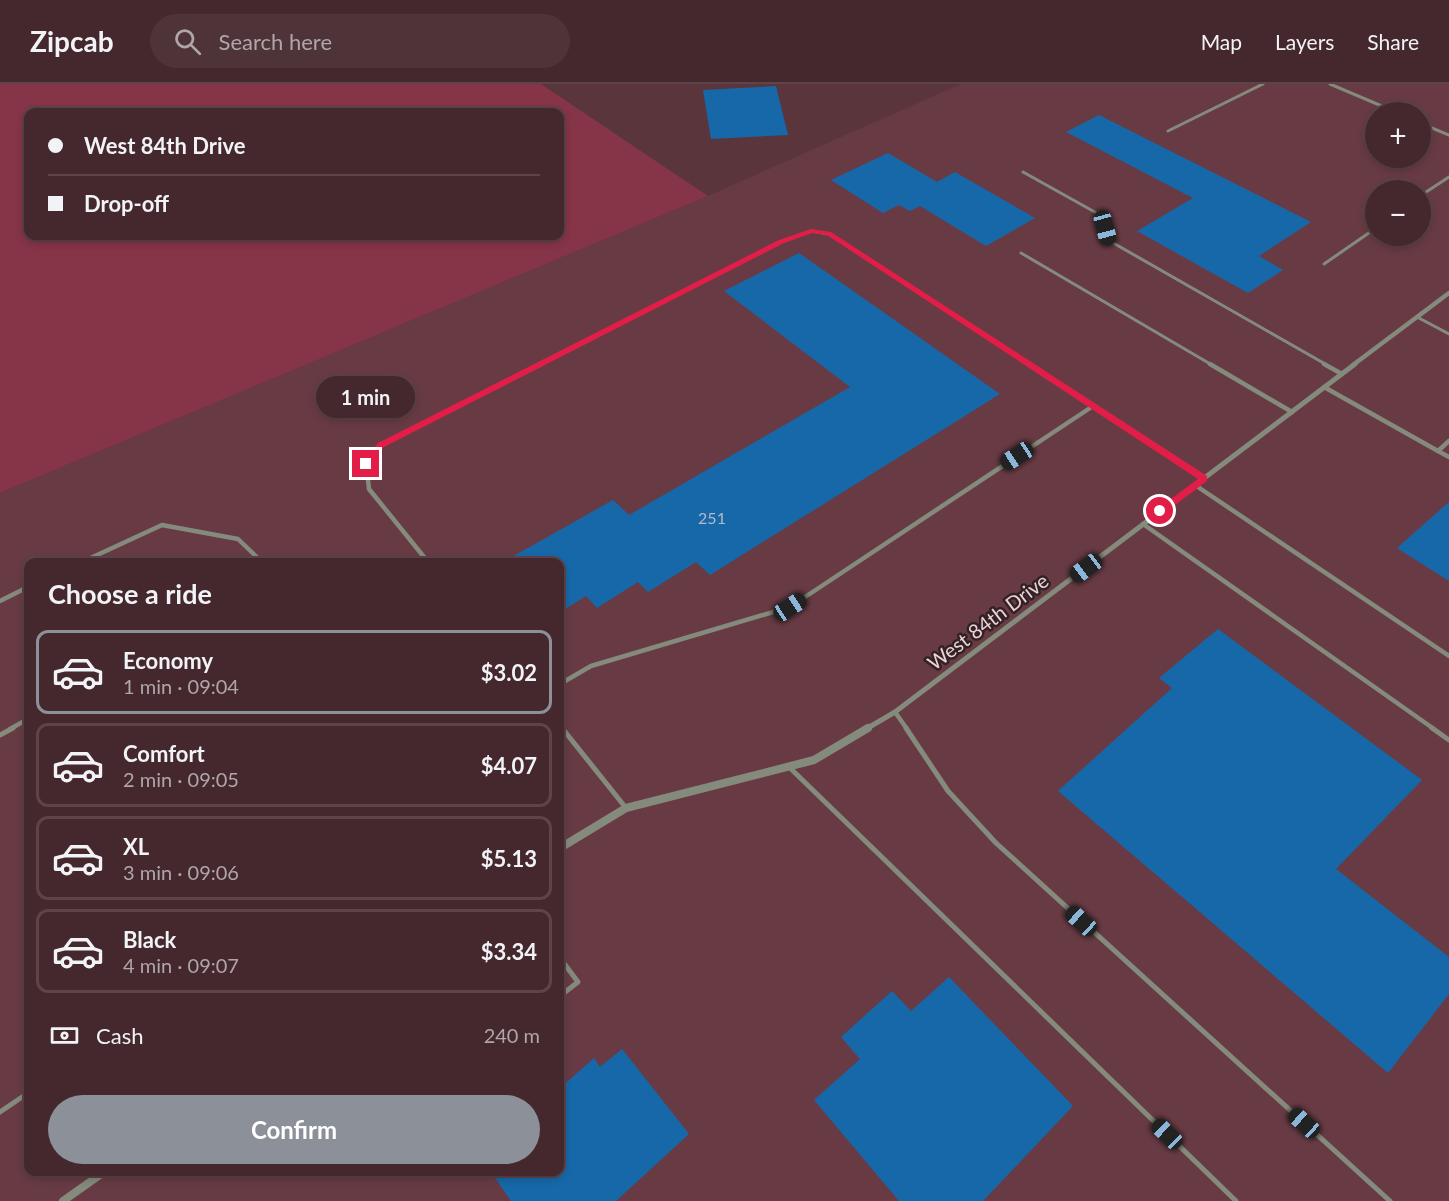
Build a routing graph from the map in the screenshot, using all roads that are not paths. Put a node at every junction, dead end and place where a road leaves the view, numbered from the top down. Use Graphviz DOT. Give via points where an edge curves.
graph roads {
  1 [pos="1263,84"];
  2 [pos="1330,84"];
  3 [pos="1372,102"];
  4 [pos="1431,128"];
  5 [pos="1168,131"];
  6 [pos="1449,135"];
  7 [pos="1023,172"];
  8 [pos="1449,177"];
  9 [pos="1431,189"];
  10 [pos="1365,236"];
  11 [pos="1021,253"];
  12 [pos="1324,264"];
  13 [pos="1449,293"];
  14 [pos="1417,317"];
  15 [pos="1449,334"];
  16 [pos="1342,374"];
  17 [pos="1324,387"];
  18 [pos="1093,406"];
  19 [pos="1292,412"];
  20 [pos="1449,441"];
  21 [pos="1438,451"];
  22 [pos="1449,457"];
  23 [pos="1204,478"];
  24 [pos="1194,485"];
  25 [pos="1143,524"];
  26 [pos="91,558"];
  27 [pos="258,558"];
  28 [pos="425,558"];
  29 [pos="24,589"];
  30 [pos="0,601"];
  31 [pos="1449,656"];
  32 [pos="564,682"];
  33 [pos="895,712"];
  34 [pos="24,721"];
  35 [pos="564,730"];
  36 [pos="0,735"];
  37 [pos="1449,740"];
  38 [pos="788,766"];
  39 [pos="626,808"];
  40 [pos="564,846"];
  41 [pos="564,963"];
  42 [pos="564,993"];
  43 [pos="24,1096"];
  44 [pos="0,1112"];
  45 [pos="98,1176"];
  46 [pos="63,1201"];
  47 [pos="1236,1201"];
  48 [pos="1390,1201"];
  1 -- 5 [label="lane"];
  2 -- 3 [label="lane"];
  4 -- 6 [label="lane"];
  7 -- 16 [label="lane" via="1102,216 1108,240"];
  8 -- 9 [label="lane"];
  10 -- 12 [label="lane"];
  11 -- 19 [label="lane"];
  13 -- 14 [label="street, West 84th Drive"];
  14 -- 15 [label="lane"];
  14 -- 16 [label="street, West 84th Drive"];
  16 -- 17 [label="street, West 84th Drive"];
  17 -- 19 [label="street, West 84th Drive"];
  17 -- 21 [label="lane"];
  18 -- 23 [label="lane"];
  18 -- 28 [label="lane" via="829,234 811,231 781,242 381,445 366,464 369,489"];
  18 -- 32 [label="lane" via="790,607 591,666"];
  19 -- 23 [label="street, West 84th Drive"];
  20 -- 21 [label="lane"];
  21 -- 22 [label="lane"];
  23 -- 24 [label="street, West 84th Drive"];
  24 -- 25 [label="street, West 84th Drive"];
  24 -- 31 [label="lane"];
  25 -- 33 [label="street, West 84th Drive"];
  25 -- 37 [label="lane"];
  26 -- 27 [label="lane" via="162,525 238,539"];
  29 -- 30 [label="lane"];
  33 -- 38 [label="street, West 84th Drive" via="814,760"];
  33 -- 48 [label="lane" via="948,791 996,843"];
  34 -- 36 [label="lane"];
  35 -- 39 [label="lane"];
  38 -- 39 [label="street, West 84th Drive"];
  38 -- 47 [label="lane"];
  39 -- 40 [label="street, West 84th Drive"];
  41 -- 42 [label="lane" via="578,982"];
  43 -- 44 [label="lane"];
  45 -- 46 [label="street"];
}
